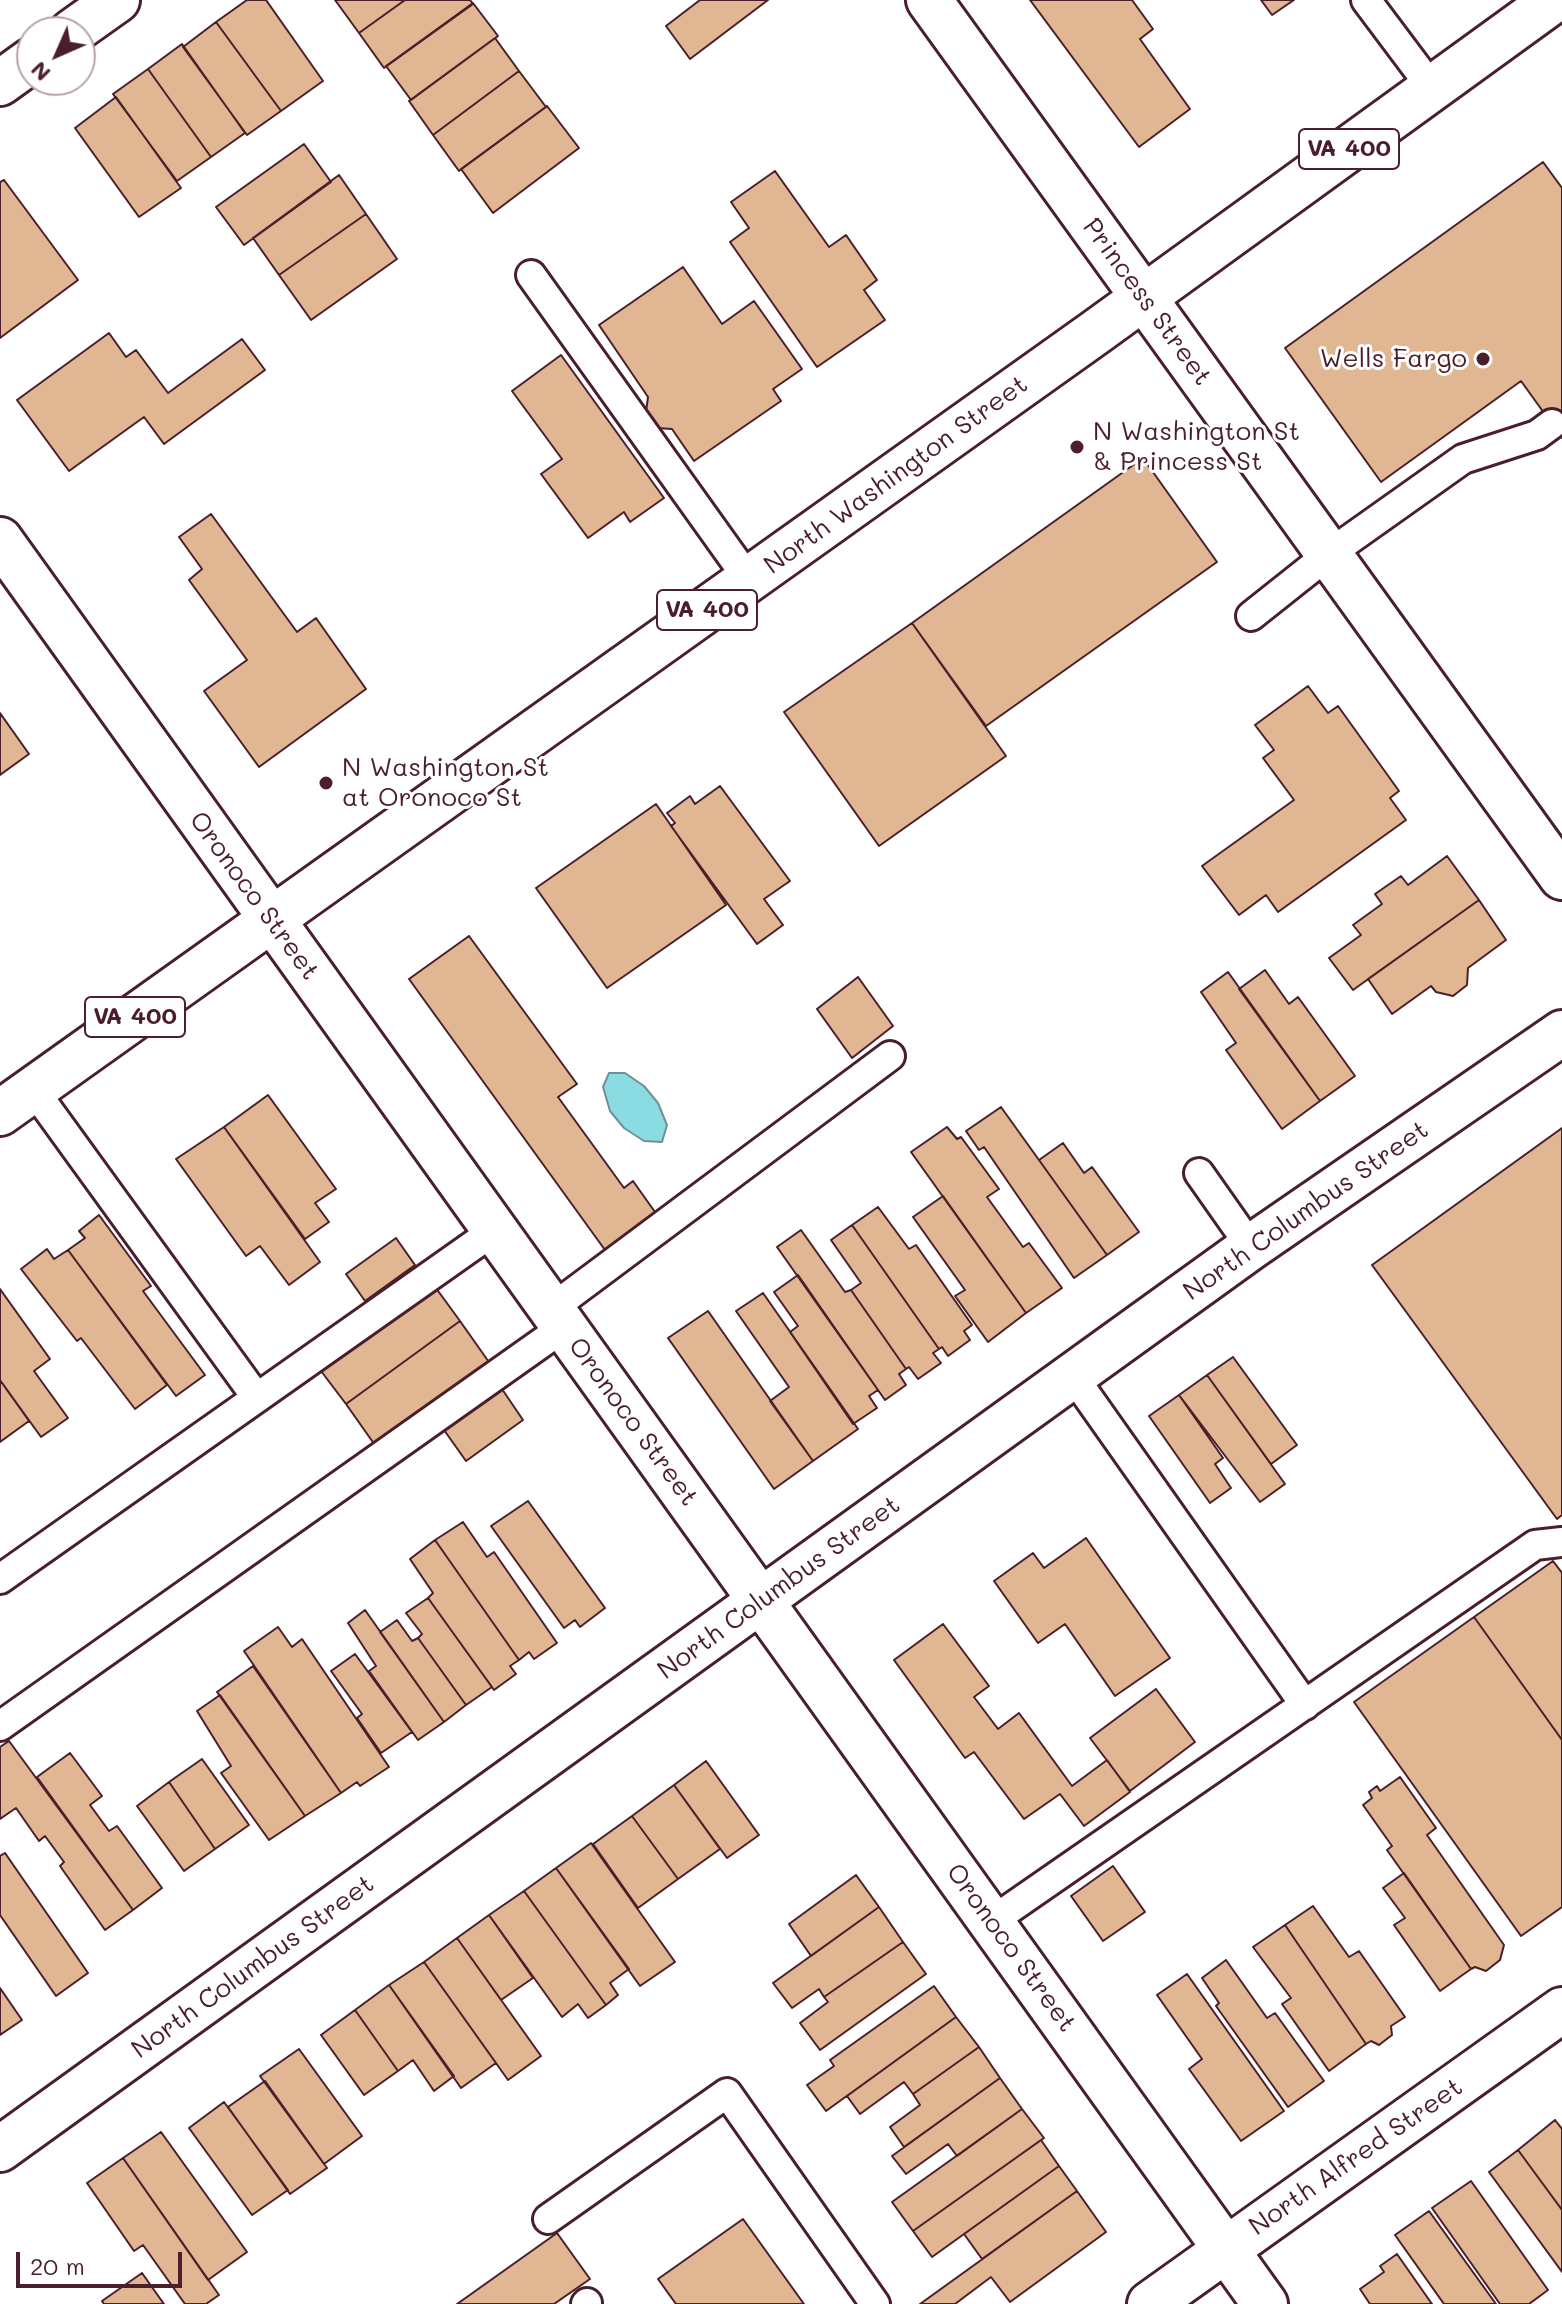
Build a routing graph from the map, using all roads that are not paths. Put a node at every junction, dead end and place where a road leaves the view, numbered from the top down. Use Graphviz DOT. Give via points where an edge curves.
graph roads {
  1 [pos="117,0"];
  2 [pos="929,0"];
  3 [pos="1366,0"];
  4 [pos="1554,0"];
  5 [pos="94,16"];
  6 [pos="1432,88"];
  7 [pos="531,275"];
  8 [pos="1143,298"];
  9 [pos="1552,424"];
  10 [pos="0,540"];
  11 [pos="1329,554"];
  12 [pos="749,580"];
  13 [pos="1251,616"];
  14 [pos="1562,877"];
  15 [pos="271,921"];
  16 [pos="1562,1033"];
  17 [pos="890,1056"];
  18 [pos="16,1101"];
  19 [pos="1199,1173"];
  20 [pos="495,1230"];
  21 [pos="1251,1247"];
  22 [pos="558,1318"];
  23 [pos="1073,1376"];
  24 [pos="257,1398"];
  25 [pos="1562,1542"];
  26 [pos="0,1579"];
  27 [pos="762,1602"];
  28 [pos="1305,1705"];
  29 [pos="0,1726"];
  30 [pos="992,1921"];
  31 [pos="1562,2010"];
  32 [pos="0,2149"];
  33 [pos="548,2219"];
  34 [pos="1226,2250"];
  35 [pos="875,2304"];
  36 [pos="1150,2304"];
  37 [pos="1265,2304"];
  1 -- 5 [label="street"];
  2 -- 8 [label="street, Princess Street"];
  3 -- 6 [label="lane"];
  4 -- 6 [label="street, North Washington Street / VA 400"];
  6 -- 8 [label="street, North Washington Street / VA 400"];
  7 -- 12 [label="lane"];
  8 -- 11 [label="street, Princess Street"];
  8 -- 12 [label="street, North Washington Street / VA 400"];
  9 -- 11 [label="lane" via="1537,435 1463,459"];
  10 -- 15 [label="street, Oronoco Street"];
  11 -- 13 [label="lane"];
  11 -- 14 [label="street, Princess Street"];
  12 -- 15 [label="street, North Washington Street / VA 400"];
  15 -- 18 [label="street, North Washington Street / VA 400"];
  15 -- 20 [label="street, Oronoco Street"];
  16 -- 21 [label="street, North Columbus Street"];
  17 -- 22 [label="lane"];
  18 -- 24 [label="lane"];
  19 -- 21 [label="lane"];
  20 -- 22 [label="street, Oronoco Street"];
  20 -- 24 [label="lane"];
  21 -- 23 [label="street, North Columbus Street"];
  22 -- 27 [label="street, Oronoco Street"];
  22 -- 29 [label="lane"];
  23 -- 27 [label="street, North Columbus Street"];
  23 -- 28 [label="lane"];
  24 -- 26 [label="lane"];
  25 -- 28 [label="lane" via="1535,1545"];
  27 -- 30 [label="street, Oronoco Street"];
  27 -- 32 [label="street, North Columbus Street"];
  28 -- 30 [label="lane"];
  30 -- 34 [label="street, Oronoco Street"];
  31 -- 34 [label="street, North Alfred Street"];
  33 -- 35 [label="lane" via="727,2093"];
  34 -- 36 [label="street, North Alfred Street"];
  34 -- 37 [label="street, Oronoco Street"];
}
